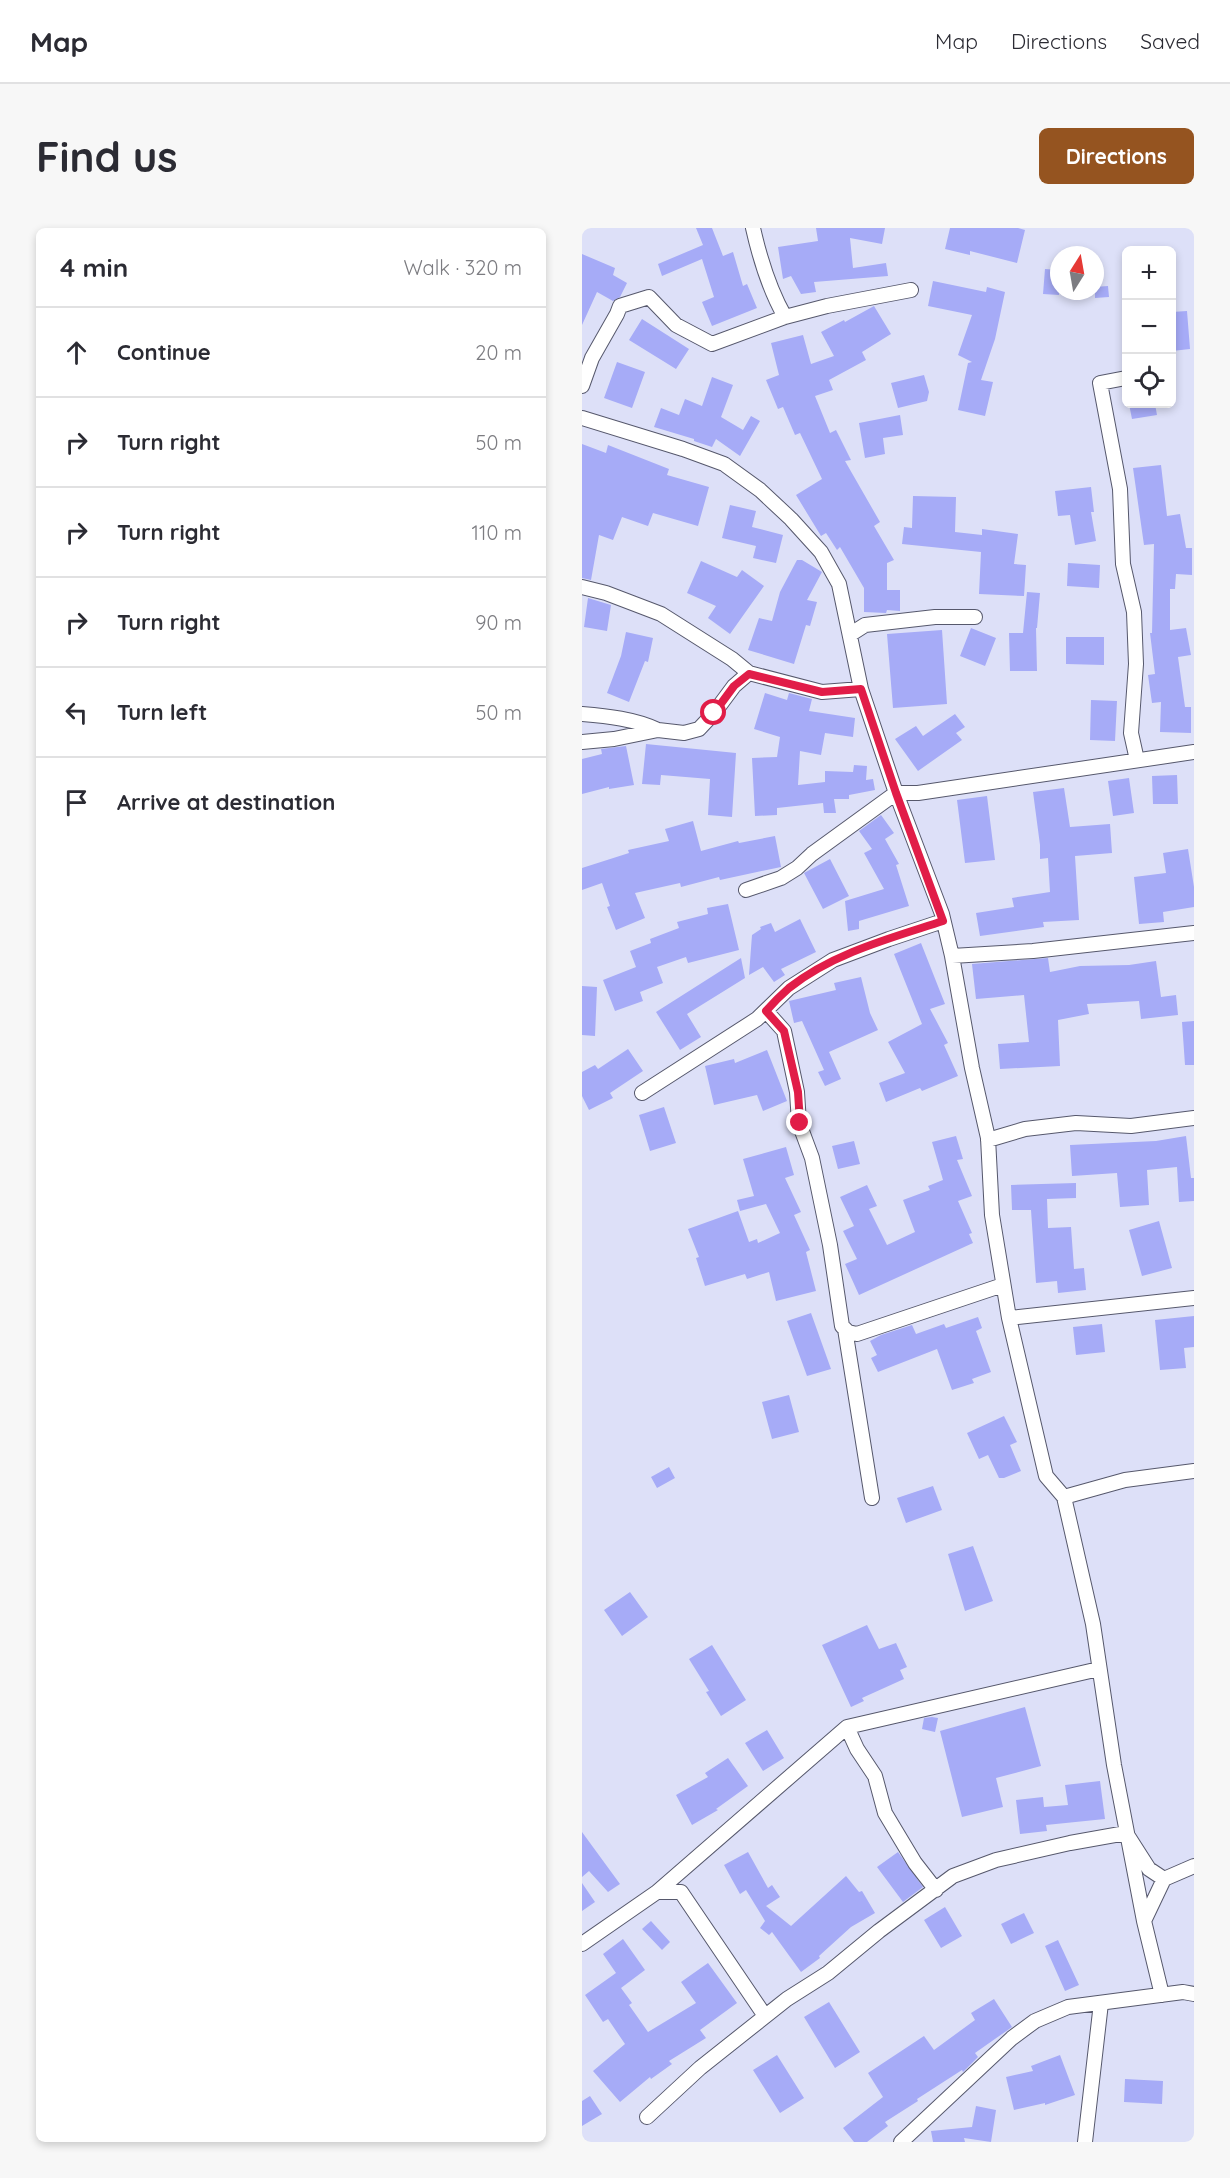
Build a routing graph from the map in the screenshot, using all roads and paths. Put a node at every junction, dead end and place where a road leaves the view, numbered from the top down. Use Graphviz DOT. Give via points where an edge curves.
graph roads {
  1 [pos="753,228"];
  2 [pos="911,290"];
  3 [pos="785,317"];
  4 [pos="1122,379"];
  5 [pos="582,386"];
  6 [pos="582,418"];
  7 [pos="582,587"];
  8 [pos="975,617"];
  9 [pos="851,634"];
  10 [pos="749,674"];
  11 [pos="861,689"];
  12 [pos="582,714"];
  13 [pos="657,730"];
  14 [pos="582,742"];
  15 [pos="1194,752"];
  16 [pos="1137,760"];
  17 [pos="896,793"];
  18 [pos="746,890"];
  19 [pos="943,921"];
  20 [pos="1194,933"];
  21 [pos="952,956"];
  22 [pos="766,1011"];
  23 [pos="642,1093"];
  24 [pos="1194,1118"];
  25 [pos="988,1140"];
  26 [pos="1003,1285"];
  27 [pos="1194,1298"];
  28 [pos="1009,1318"];
  29 [pos="845,1329"];
  30 [pos="1194,1471"];
  31 [pos="1064,1497"];
  32 [pos="872,1498"];
  33 [pos="1099,1669"];
  34 [pos="847,1727"];
  35 [pos="1126,1833"];
  36 [pos="1194,1866"];
  37 [pos="1164,1879"];
  38 [pos="936,1890"];
  39 [pos="657,1892"];
  40 [pos="1144,1921"];
  41 [pos="582,1944"];
  42 [pos="1194,1994"];
  43 [pos="1162,1995"];
  44 [pos="1101,2003"];
  45 [pos="765,2016"];
  46 [pos="647,2116"];
  47 [pos="901,2142"];
  48 [pos="1084,2142"];
  1 -- 3 [label="street" via="772,294"];
  2 -- 3 [label="street"];
  3 -- 5 [label="street" via="712,344 676,325 649,297 620,306 592,357"];
  4 -- 16 [label="street" via="1100,383 1120,489 1123,564 1134,612 1136,664 1131,733"];
  6 -- 9 [label="street" via="724,464 760,490 821,552 839,584"];
  7 -- 10 [label="street" via="661,614"];
  8 -- 9 [label="street" via="865,625"];
  9 -- 11 [label="street"];
  10 -- 11 [label="street" via="822,692"];
  10 -- 13 [label="street" via="734,686 699,729 684,734"];
  11 -- 17 [label="street"];
  12 -- 13 [label="street"];
  13 -- 14 [label="street"];
  15 -- 16 [label="street"];
  16 -- 17 [label="street"];
  17 -- 18 [label="street" via="797,868"];
  17 -- 19 [label="street"];
  19 -- 21 [label="street"];
  19 -- 22 [label="street" via="833,960 789,988"];
  20 -- 21 [label="street"];
  21 -- 25 [label="street"];
  22 -- 23 [label="street"];
  22 -- 29 [label="street" via="784,1031"];
  24 -- 25 [label="street" via="1131,1126 1076,1123 1025,1129"];
  25 -- 26 [label="street" via="992,1215"];
  26 -- 28 [label="street"];
  26 -- 29 [label="street" via="857,1334"];
  27 -- 28 [label="street"];
  28 -- 31 [label="street" via="1046,1476"];
  29 -- 32 [label="street"];
  30 -- 31 [label="street" via="1125,1480"];
  31 -- 33 [label="street" via="1093,1624"];
  33 -- 34 [label="street"];
  33 -- 35 [label="street"];
  34 -- 38 [label="street" via="875,1776 885,1813"];
  34 -- 39 [label="street"];
  35 -- 37 [label="street" via="1149,1869"];
  35 -- 38 [label="street" via="996,1860 953,1876"];
  35 -- 40 [label="street"];
  36 -- 37 [label="street"];
  37 -- 40 [label="street"];
  38 -- 45 [label="street"];
  39 -- 41 [label="street"];
  39 -- 45 [label="street" via="681,1893"];
  40 -- 43 [label="street"];
  42 -- 43 [label="street"];
  43 -- 44 [label="street"];
  44 -- 47 [label="street" via="1068,2007 1035,2021"];
  44 -- 48 [label="street"];
  45 -- 46 [label="street"];
}
